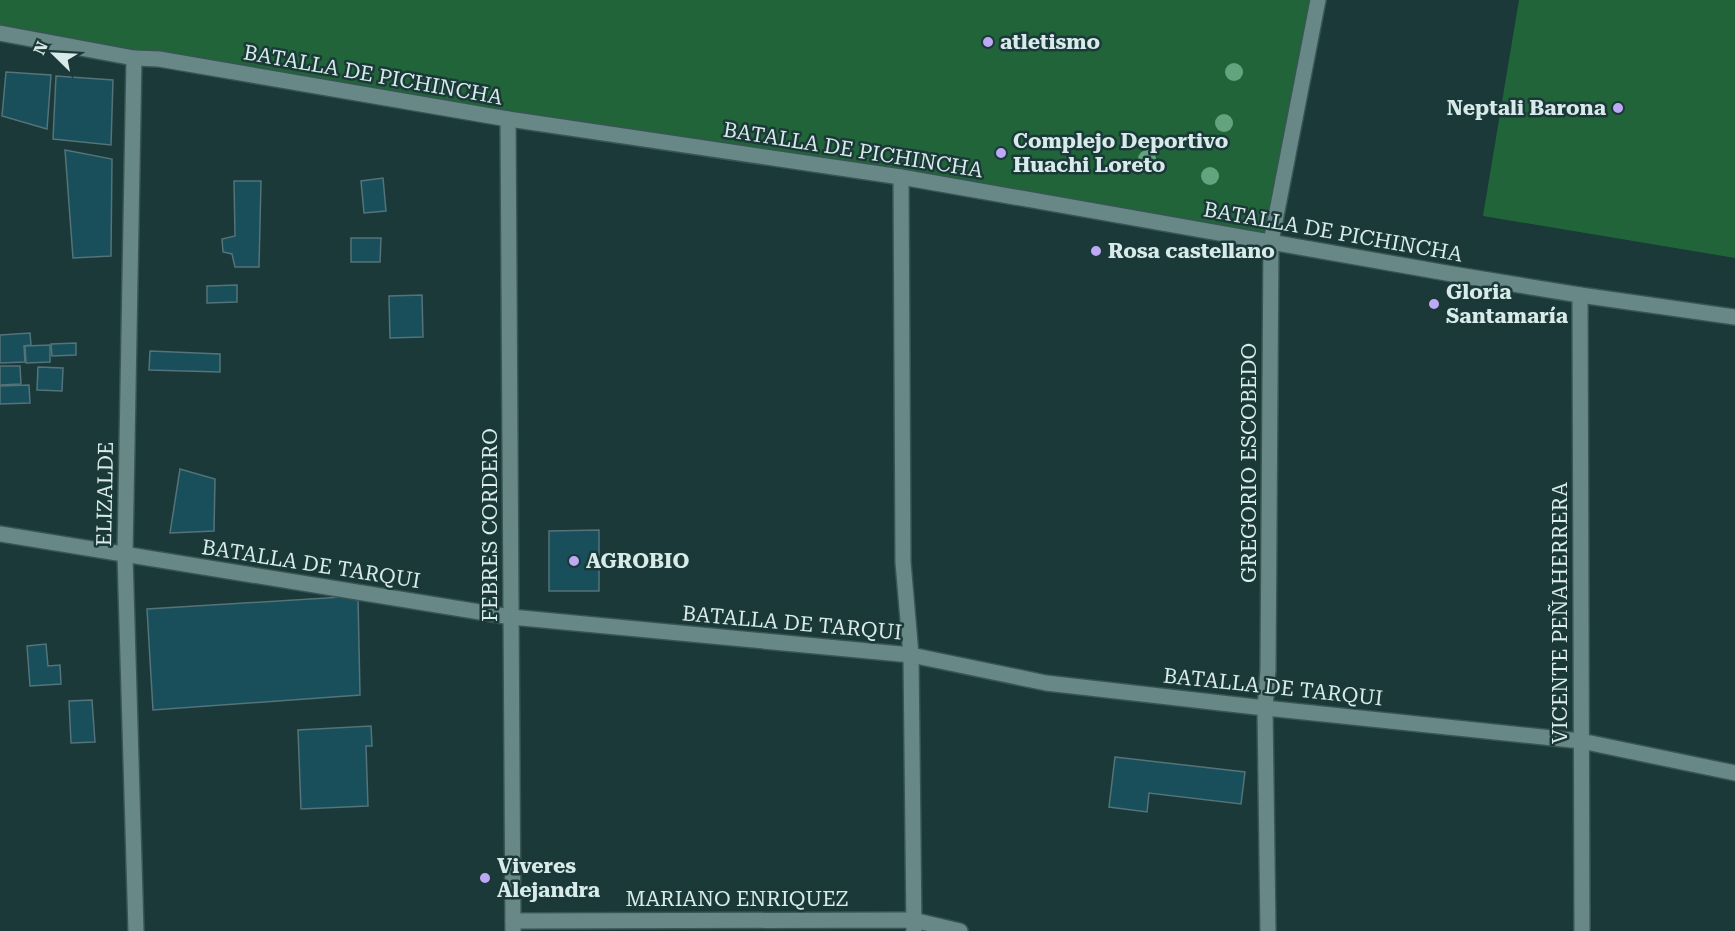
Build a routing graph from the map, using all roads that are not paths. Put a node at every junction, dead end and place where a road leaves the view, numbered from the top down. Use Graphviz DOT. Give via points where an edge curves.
graph roads {
  1 [pos="1318,0"];
  2 [pos="0,33"];
  3 [pos="134,58"];
  4 [pos="508,119"];
  5 [pos="901,177"];
  6 [pos="1271,242"];
  7 [pos="1580,295"];
  8 [pos="1735,317"];
  9 [pos="0,534"];
  10 [pos="125,555"];
  11 [pos="511,617"];
  12 [pos="910,655"];
  13 [pos="1265,708"];
  14 [pos="1581,741"];
  15 [pos="1735,772"];
  16 [pos="914,925"];
  17 [pos="513,926"];
  18 [pos="136,931"];
  19 [pos="960,931"];
  20 [pos="1268,931"];
  21 [pos="1582,931"];
  1 -- 6 [label="street, GREGORIO ESCOBEDO"];
  2 -- 3 [label="street, BATALLA DE PICHINCHA"];
  3 -- 4 [label="street, BATALLA DE PICHINCHA" via="159,59"];
  3 -- 10 [label="street, ELIZALDE"];
  4 -- 5 [label="street, BATALLA DE PICHINCHA"];
  4 -- 11 [label="street, FEBRES CORDERO"];
  5 -- 6 [label="street, BATALLA DE PICHINCHA"];
  5 -- 12 [label="street" via="903,562"];
  6 -- 7 [label="street, BATALLA DE PICHINCHA"];
  6 -- 13 [label="street, GREGORIO ESCOBEDO"];
  7 -- 8 [label="street, BATALLA DE PICHINCHA"];
  7 -- 14 [label="street, VICENTE PEÑAHERRERA"];
  9 -- 10 [label="street, BATALLA DE TARQUI"];
  10 -- 11 [label="street, BATALLA DE TARQUI"];
  10 -- 18 [label="street, ELIZALDE"];
  11 -- 12 [label="street, BATALLA DE TARQUI"];
  11 -- 17 [label="street, FEBRES CORDERO"];
  12 -- 13 [label="street, BATALLA DE TARQUI" via="1046,683"];
  12 -- 16 [label="street"];
  13 -- 14 [label="street, BATALLA DE TARQUI"];
  13 -- 20 [label="street, GREGORIO ESCOBEDO"];
  14 -- 15 [label="street, BATALLA DE TARQUI"];
  14 -- 21 [label="street, VICENTE PEÑAHERRERA"];
  16 -- 17 [label="street, MARIANO ENRIQUEZ"];
  16 -- 19 [label="street, MARIANO ENRIQUEZ"];
}
